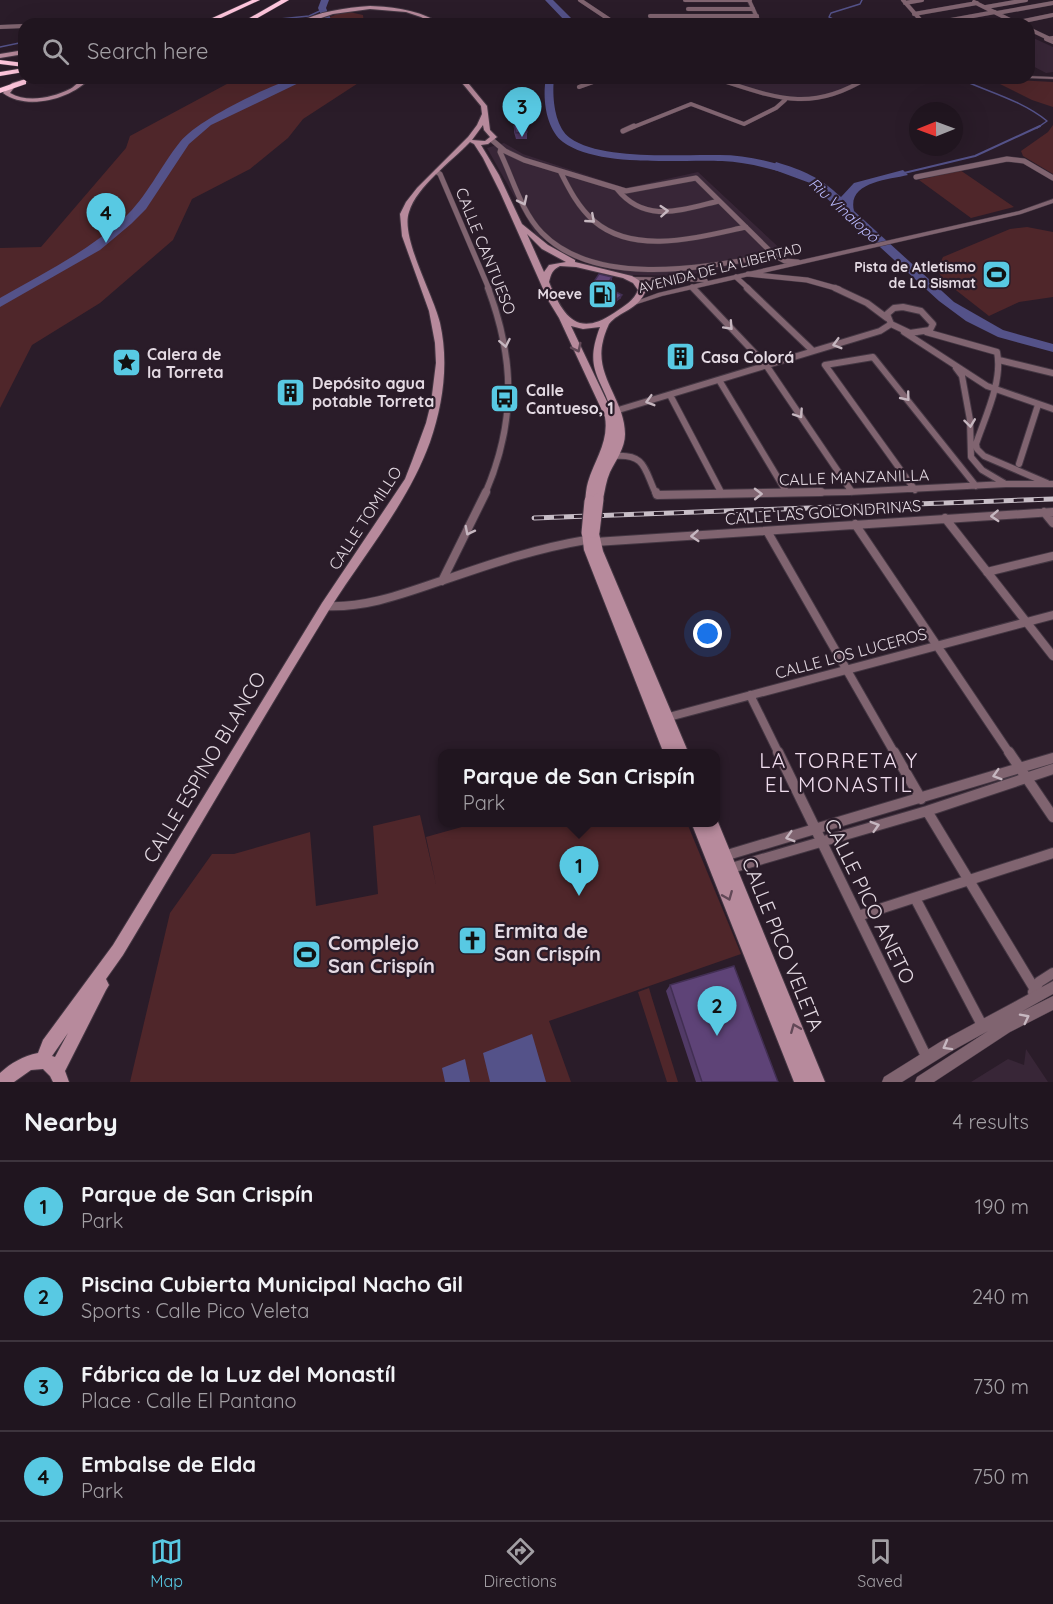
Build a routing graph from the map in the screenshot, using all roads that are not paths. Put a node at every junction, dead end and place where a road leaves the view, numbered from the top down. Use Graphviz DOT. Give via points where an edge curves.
graph roads {
  1 [pos="257,0"];
  2 [pos="266,0"];
  3 [pos="286,0"];
  4 [pos="580,0"];
  5 [pos="685,0"];
  6 [pos="749,0"];
  7 [pos="922,0"];
  8 [pos="970,0"];
  9 [pos="1026,0"];
  10 [pos="904,1"];
  11 [pos="977,3"];
  12 [pos="1053,3"];
  13 [pos="985,7"];
  14 [pos="688,9"];
  15 [pos="753,9"];
  16 [pos="996,13"];
  17 [pos="914,14"];
  18 [pos="1053,15"];
  19 [pos="650,16"];
  20 [pos="662,16"];
  21 [pos="690,16"];
  22 [pos="757,16"];
  23 [pos="216,18"];
  24 [pos="228,18"];
  25 [pos="253,18"];
  26 [pos="312,18"];
  27 [pos="430,18"];
  28 [pos="607,18"];
  29 [pos="918,18"];
  30 [pos="966,18"];
  31 [pos="1006,18"];
  32 [pos="1041,18"];
  33 [pos="1035,19"];
  34 [pos="1053,23"];
  35 [pos="18,26"];
  36 [pos="0,27"];
  37 [pos="1035,32"];
  38 [pos="1051,39"];
  39 [pos="18,53"];
  40 [pos="0,56"];
  41 [pos="0,62"];
  42 [pos="18,64"];
  43 [pos="18,71"];
  44 [pos="0,74"];
  45 [pos="1035,76"];
  46 [pos="1053,77"];
  47 [pos="0,79"];
  48 [pos="18,79"];
  49 [pos="18,83"];
  50 [pos="18,84"];
  51 [pos="81,84"];
  52 [pos="465,84"];
  53 [pos="587,84"];
  54 [pos="733,84"];
  55 [pos="858,84"];
  56 [pos="579,87"];
  57 [pos="3,91"];
  58 [pos="19,98"];
  59 [pos="785,100"];
  60 [pos="486,112"];
  61 [pos="623,130"];
  62 [pos="489,133"];
  63 [pos="473,139"];
  64 [pos="489,142"];
  65 [pos="501,148"];
  66 [pos="484,154"];
  67 [pos="524,160"];
  68 [pos="507,168"];
  69 [pos="560,171"];
  70 [pos="437,172"];
  71 [pos="916,177"];
  72 [pos="1053,178"];
  73 [pos="617,189"];
  74 [pos="719,201"];
  75 [pos="1053,201"];
  76 [pos="1053,209"];
  77 [pos="512,212"];
  78 [pos="1021,212"];
  79 [pos="746,227"];
  80 [pos="774,255"];
  81 [pos="798,262"];
  82 [pos="575,264"];
  83 [pos="789,265"];
  84 [pos="771,269"];
  85 [pos="742,275"];
  86 [pos="797,278"];
  87 [pos="634,279"];
  88 [pos="545,282"];
  89 [pos="692,287"];
  90 [pos="634,303"];
  91 [pos="874,307"];
  92 [pos="890,310"];
  93 [pos="560,314"];
  94 [pos="889,321"];
  95 [pos="606,322"];
  96 [pos="933,324"];
  97 [pos="904,332"];
  98 [pos="925,333"];
  99 [pos="948,336"];
  100 [pos="924,345"];
  101 [pos="813,351"];
  102 [pos="999,360"];
  103 [pos="766,365"];
  104 [pos="956,367"];
  105 [pos="1053,373"];
  106 [pos="719,380"];
  107 [pos="598,382"];
  108 [pos="963,382"];
  109 [pos="979,382"];
  110 [pos="994,390"];
  111 [pos="670,395"];
  112 [pos="1038,405"];
  113 [pos="1053,409"];
  114 [pos="615,411"];
  115 [pos="615,456"];
  116 [pos="1019,464"];
  117 [pos="1006,484"];
  118 [pos="1052,484"];
  119 [pos="976,486"];
  120 [pos="915,490"];
  121 [pos="852,492"];
  122 [pos="787,493"];
  123 [pos="722,494"];
  124 [pos="594,500"];
  125 [pos="1044,512"];
  126 [pos="1053,512"];
  127 [pos="945,518"];
  128 [pos="1053,523"];
  129 [pos="855,524"];
  130 [pos="767,531"];
  131 [pos="591,537"];
  132 [pos="1053,556"];
  133 [pos="987,572"];
  134 [pos="442,581"];
  135 [pos="326,606"];
  136 [pos="1053,615"];
  137 [pos="1027,622"];
  138 [pos="938,646"];
  139 [pos="1053,656"];
  140 [pos="847,670"];
  141 [pos="750,695"];
  142 [pos="663,719"];
  143 [pos="670,749"];
  144 [pos="681,749"];
  145 [pos="1053,758"];
  146 [pos="1020,768"];
  147 [pos="1053,769"];
  148 [pos="1027,777"];
  149 [pos="921,799"];
  150 [pos="927,811"];
  151 [pos="1053,817"];
  152 [pos="701,827"];
  153 [pos="712,827"];
  154 [pos="815,830"];
  155 [pos="821,841"];
  156 [pos="1053,854"];
  157 [pos="721,864"];
  158 [pos="968,881"];
  159 [pos="915,898"];
  160 [pos="858,916"];
  161 [pos="1053,973"];
  162 [pos="1053,987"];
  163 [pos="1034,988"];
  164 [pos="1053,1003"];
  165 [pos="1018,1007"];
  166 [pos="983,1027"];
  167 [pos="927,1058"];
  168 [pos="52,1069"];
  169 [pos="2,1082"];
  170 [pos="802,1082"];
  171 [pos="817,1082"];
  172 [pos="890,1082"];
  173 [pos="922,1082"];
  1 -- 23 [label="highway"];
  2 -- 24 [label="highway"];
  3 -- 25 [label="highway"];
  4 -- 28 [label="street"];
  5 -- 6 [label="street"];
  5 -- 14 [label="street"];
  6 -- 15 [label="street"];
  7 -- 10 [label="street"];
  8 -- 11 [label="street"];
  9 -- 13 [label="street"];
  10 -- 17 [label="street"];
  11 -- 13 [label="street"];
  11 -- 17 [label="street"];
  12 -- 16 [label="street"];
  13 -- 16 [label="street"];
  14 -- 15 [label="street"];
  14 -- 21 [label="street"];
  15 -- 22 [label="street"];
  16 -- 30 [label="street"];
  16 -- 31 [label="street"];
  17 -- 29 [label="street"];
  18 -- 32 [label="street"];
  19 -- 20 [label="street"];
  20 -- 21 [label="street"];
  21 -- 22 [label="street"];
  26 -- 27 [label="main road" via="363,4 393,4"];
  32 -- 33 [label="street"];
  32 -- 34 [label="street"];
  35 -- 36 [label="street"];
  37 -- 38 [label="street"];
  39 -- 40 [label="main road"];
  41 -- 42 [label="highway"];
  43 -- 44 [label="highway"];
  45 -- 46 [label="street"];
  47 -- 48 [label="highway"];
  49 -- 57 [label="highway"];
  50 -- 58 [label="main road" via="12,92"];
  51 -- 58 [label="main road" via="62,94"];
  52 -- 60 [label="main road"];
  53 -- 56 [label="street"];
  54 -- 59 [label="street"];
  55 -- 59 [label="street" via="814,100"];
  57 -- 58 [label="main road"];
  59 -- 61 [label="street" via="744,124 691,104"];
  60 -- 62 [label="main road"];
  60 -- 63 [label="main road"];
  62 -- 63 [label="main road"];
  62 -- 64 [label="main road" via="493,135"];
  63 -- 64 [label="main road"];
  63 -- 66 [label="main road"];
  63 -- 70 [label="main road, CALLE TOMILLO"];
  64 -- 65 [label="street"];
  64 -- 66 [label="main road" via="483,146"];
  65 -- 67 [label="street"];
  65 -- 68 [label="street"];
  66 -- 77 [label="main road"];
  67 -- 68 [label="street"];
  67 -- 69 [label="street"];
  68 -- 80 [label="street, one-way" via="541,231 558,245 590,260 633,270 669,272"];
  69 -- 73 [label="street"];
  69 -- 79 [label="street, one-way" via="580,210 596,225 629,238 677,240"];
  70 -- 134 [label="street, CALLE CANTUESO, one-way" via="501,324 508,362 509,403 498,461 485,499"];
  70 -- 135 [label="main road, CALLE TOMILLO" via="411,200 404,219 438,333 437,405 409,480"];
  71 -- 72 [label="street" via="1007,159 1024,161"];
  73 -- 74 [label="street, one-way" via="631,205 644,211 661,212"];
  73 -- 74 [label="street" via="626,191 696,178"];
  74 -- 79 [label="street"];
  75 -- 78 [label="street"];
  76 -- 78 [label="street"];
  77 -- 82 [label="main road" via="534,239"];
  77 -- 88 [label="main road"];
  78 -- 81 [label="street, AVENIDA DE LA LIBERTAD"];
  79 -- 80 [label="street"];
  80 -- 81 [label="street"];
  80 -- 84 [label="street" via="778,263"];
  81 -- 83 [label="street, AVENIDA DE LA LIBERTAD"];
  82 -- 87 [label="main road"];
  82 -- 88 [label="main road" via="554,266 547,272"];
  83 -- 84 [label="street, AVENIDA DE LA LIBERTAD"];
  83 -- 86 [label="street" via="789,274"];
  84 -- 85 [label="street, AVENIDA DE LA LIBERTAD"];
  85 -- 86 [label="street"];
  85 -- 87 [label="street" via="689,281"];
  85 -- 89 [label="street, AVENIDA DE LA LIBERTAD"];
  85 -- 101 [label="street"];
  86 -- 91 [label="street" via="826,285"];
  87 -- 90 [label="main road" via="642,290"];
  88 -- 93 [label="main road"];
  89 -- 90 [label="street, AVENIDA DE LA LIBERTAD"];
  89 -- 103 [label="street, one-way"];
  90 -- 95 [label="main road"];
  91 -- 92 [label="street"];
  91 -- 94 [label="street"];
  92 -- 94 [label="street"];
  92 -- 96 [label="street" via="916,309 928,315"];
  93 -- 95 [label="main road" via="580,326"];
  93 -- 107 [label="main road, one-way"];
  94 -- 97 [label="street"];
  94 -- 101 [label="street, one-way" via="880,331"];
  95 -- 107 [label="main road" via="596,353"];
  96 -- 98 [label="street"];
  96 -- 99 [label="street"];
  97 -- 98 [label="street"];
  97 -- 100 [label="street"];
  98 -- 99 [label="street"];
  98 -- 100 [label="street" via="921,339"];
  99 -- 102 [label="street" via="997,352"];
  100 -- 104 [label="street"];
  101 -- 103 [label="street"];
  102 -- 105 [label="street"];
  102 -- 110 [label="street"];
  103 -- 106 [label="street"];
  103 -- 121 [label="street, one-way"];
  104 -- 108 [label="street"];
  104 -- 109 [label="street"];
  106 -- 111 [label="street"];
  106 -- 122 [label="street"];
  107 -- 114 [label="main road"];
  107 -- 124 [label="main road" via="612,427 609,447 593,482"];
  108 -- 109 [label="street"];
  108 -- 117 [label="street, one-way" via="971,428 971,457 982,470"];
  109 -- 110 [label="street"];
  110 -- 112 [label="street"];
  110 -- 118 [label="street, CALLE MANZANILLA" via="977,449 984,456"];
  111 -- 114 [label="street, one-way"];
  111 -- 123 [label="street"];
  112 -- 113 [label="street"];
  112 -- 116 [label="street"];
  114 -- 115 [label="main road" via="620,436"];
  115 -- 123 [label="street, CALLE MANZANILLA" via="632,455 640,460 657,495"];
  115 -- 124 [label="main road"];
  117 -- 118 [label="street, CALLE MANZANILLA"];
  117 -- 119 [label="street, CALLE MANZANILLA"];
  119 -- 120 [label="street, CALLE MANZANILLA"];
  120 -- 119 [label="street, one-way" via="825,365 873,357"];
  120 -- 121 [label="street, CALLE MANZANILLA"];
  121 -- 122 [label="street, CALLE MANZANILLA"];
  123 -- 122 [label="street, CALLE MANZANILLA, one-way"];
  124 -- 131 [label="main road, bridge"];
  125 -- 126 [label="street, CALLE LAS GOLONDRINAS"];
  125 -- 127 [label="street, CALLE LAS GOLONDRINAS, one-way"];
  125 -- 128 [label="street"];
  127 -- 129 [label="street, CALLE LAS GOLONDRINAS"];
  127 -- 133 [label="street"];
  129 -- 130 [label="street, CALLE LAS GOLONDRINAS"];
  129 -- 138 [label="street"];
  130 -- 131 [label="street, CALLE LAS GOLONDRINAS, one-way"];
  130 -- 140 [label="street"];
  131 -- 134 [label="street, CALLE LAS GOLONDRINAS"];
  131 -- 142 [label="main road"];
  132 -- 133 [label="street"];
  133 -- 137 [label="street"];
  134 -- 135 [label="street, CALLE LAS GOLONDRINAS" via="374,602"];
  135 -- 168 [label="main road, CALLE ESPINO BLANCO" via="118,950"];
  136 -- 137 [label="street, CALLE LOS LUCEROS"];
  137 -- 138 [label="street, CALLE LOS LUCEROS"];
  137 -- 139 [label="street"];
  138 -- 140 [label="street, CALLE LOS LUCEROS"];
  138 -- 146 [label="street"];
  140 -- 141 [label="street, CALLE LOS LUCEROS"];
  140 -- 149 [label="street"];
  141 -- 142 [label="street, CALLE LOS LUCEROS"];
  141 -- 154 [label="street, CALLE PICO ANETO"];
  142 -- 143 [label="main road"];
  142 -- 144 [label="main road"];
  145 -- 146 [label="street"];
  146 -- 148 [label="street"];
  146 -- 149 [label="street, one-way"];
  147 -- 148 [label="street"];
  148 -- 150 [label="street"];
  148 -- 151 [label="street"];
  149 -- 154 [label="street"];
  155 -- 150 [label="street, one-way"];
  150 -- 158 [label="street"];
  152 -- 157 [label="main road, CALLE PICO VELETA"];
  153 -- 157 [label="main road, CALLE PICO VELETA"];
  154 -- 155 [label="street, CALLE PICO ANETO"];
  154 -- 157 [label="street, one-way"];
  155 -- 157 [label="street"];
  155 -- 160 [label="street, CALLE PICO ANETO"];
  156 -- 158 [label="street"];
  157 -- 170 [label="main road, CALLE PICO VELETA, one-way"];
  171 -- 157 [label="main road, CALLE PICO VELETA, one-way"];
  158 -- 159 [label="street"];
  158 -- 163 [label="street"];
  159 -- 160 [label="street"];
  159 -- 166 [label="street"];
  160 -- 167 [label="street, CALLE PICO ANETO"];
  161 -- 163 [label="street"];
  162 -- 165 [label="street"];
  163 -- 165 [label="street"];
  173 -- 164 [label="street, one-way" via="1005,1028"];
  165 -- 166 [label="street"];
  166 -- 167 [label="street, one-way"];
  167 -- 172 [label="street"];
  168 -- 169 [label="main road" via="34,1061 22,1065"];
}
